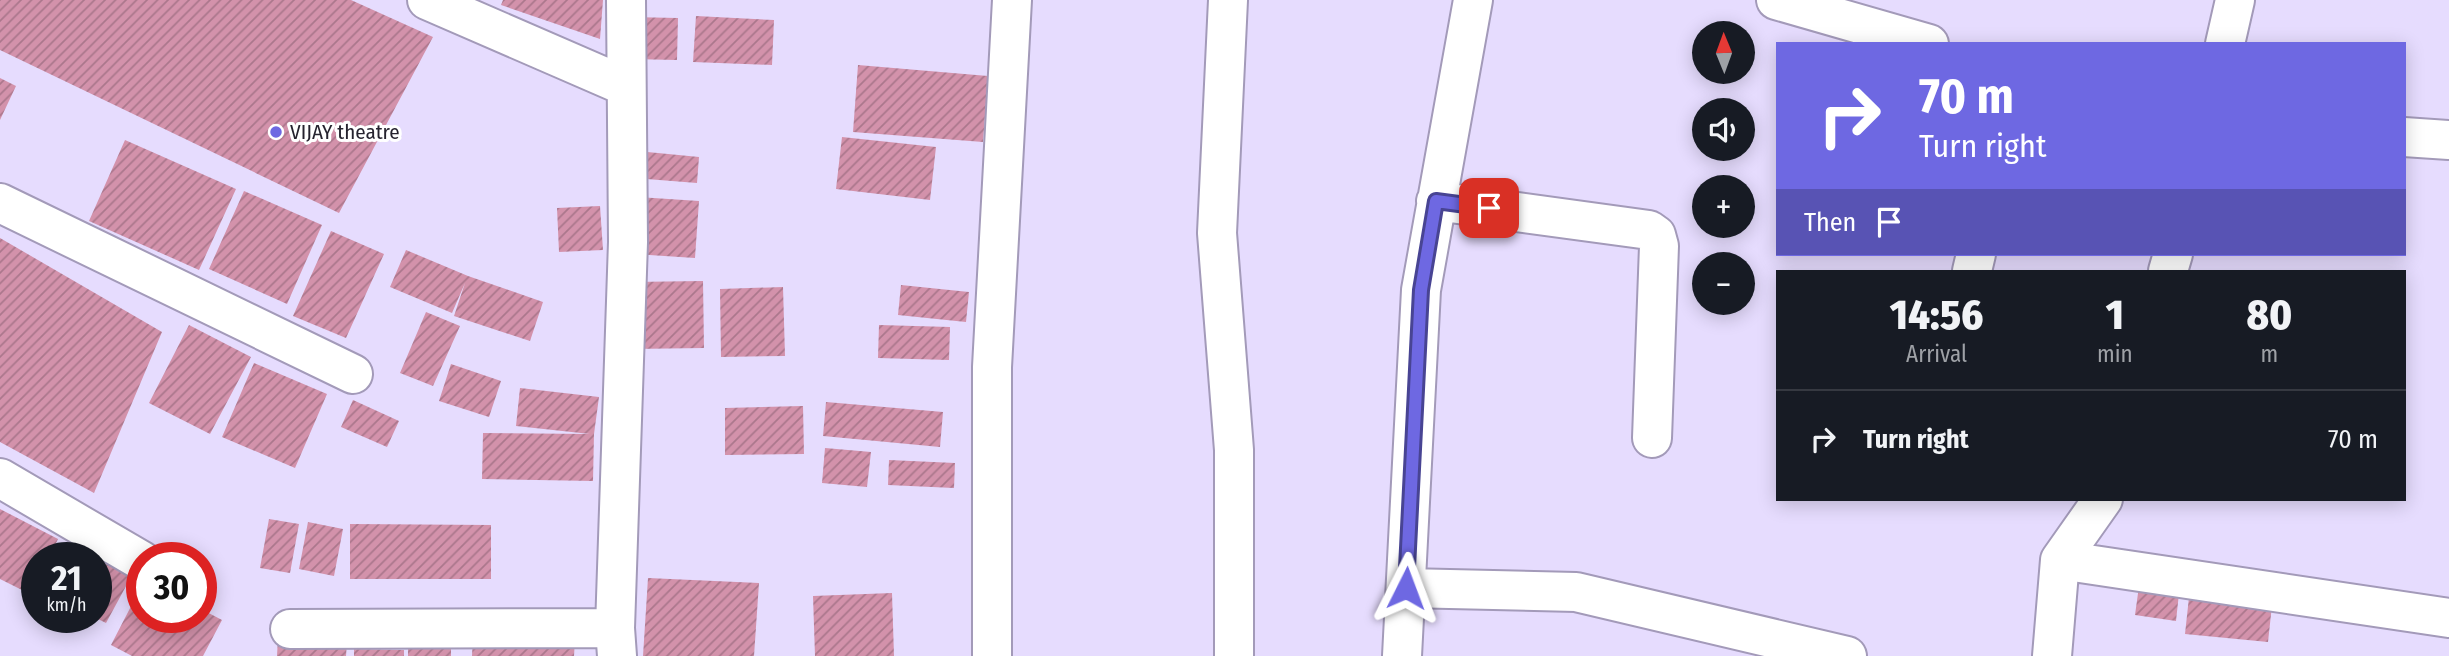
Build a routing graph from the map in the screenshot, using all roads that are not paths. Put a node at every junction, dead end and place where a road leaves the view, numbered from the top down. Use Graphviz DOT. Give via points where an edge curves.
graph roads {
  1 [pos="427,0"];
  2 [pos="626,0"];
  3 [pos="1012,0"];
  4 [pos="1227,0"];
  5 [pos="1473,0"];
  6 [pos="1776,0"];
  7 [pos="2235,0"];
  8 [pos="1922,42"];
  9 [pos="2225,42"];
  10 [pos="625,86"];
  11 [pos="2406,137"];
  12 [pos="2449,140"];
  13 [pos="1436,201"];
  14 [pos="0,203"];
  15 [pos="353,374"];
  16 [pos="1652,438"];
  17 [pos="0,478"];
  18 [pos="2102,501"];
  19 [pos="126,552"];
  20 [pos="2060,560"];
  21 [pos="1406,588"];
  22 [pos="2449,618"];
  23 [pos="290,629"];
  24 [pos="616,642"];
  25 [pos="992,656"];
  26 [pos="1234,656"];
  27 [pos="1402,656"];
  28 [pos="1847,656"];
  29 [pos="2052,656"];
  1 -- 10 [label="street"];
  2 -- 10 [label="street"];
  3 -- 25 [label="street" via="992,367"];
  4 -- 26 [label="street" via="1217,233 1234,450"];
  5 -- 13 [label="street"];
  6 -- 8 [label="street"];
  7 -- 9 [label="street"];
  10 -- 24 [label="street" via="628,242"];
  11 -- 12 [label="street"];
  13 -- 16 [label="street" via="1649,230 1656,235"];
  13 -- 21 [label="street" via="1421,290"];
  14 -- 15 [label="street"];
  17 -- 19 [label="street"];
  18 -- 20 [label="street"];
  20 -- 22 [label="street"];
  20 -- 29 [label="street"];
  21 -- 27 [label="street"];
  21 -- 28 [label="street" via="1576,592"];
  23 -- 24 [label="street"];
}
